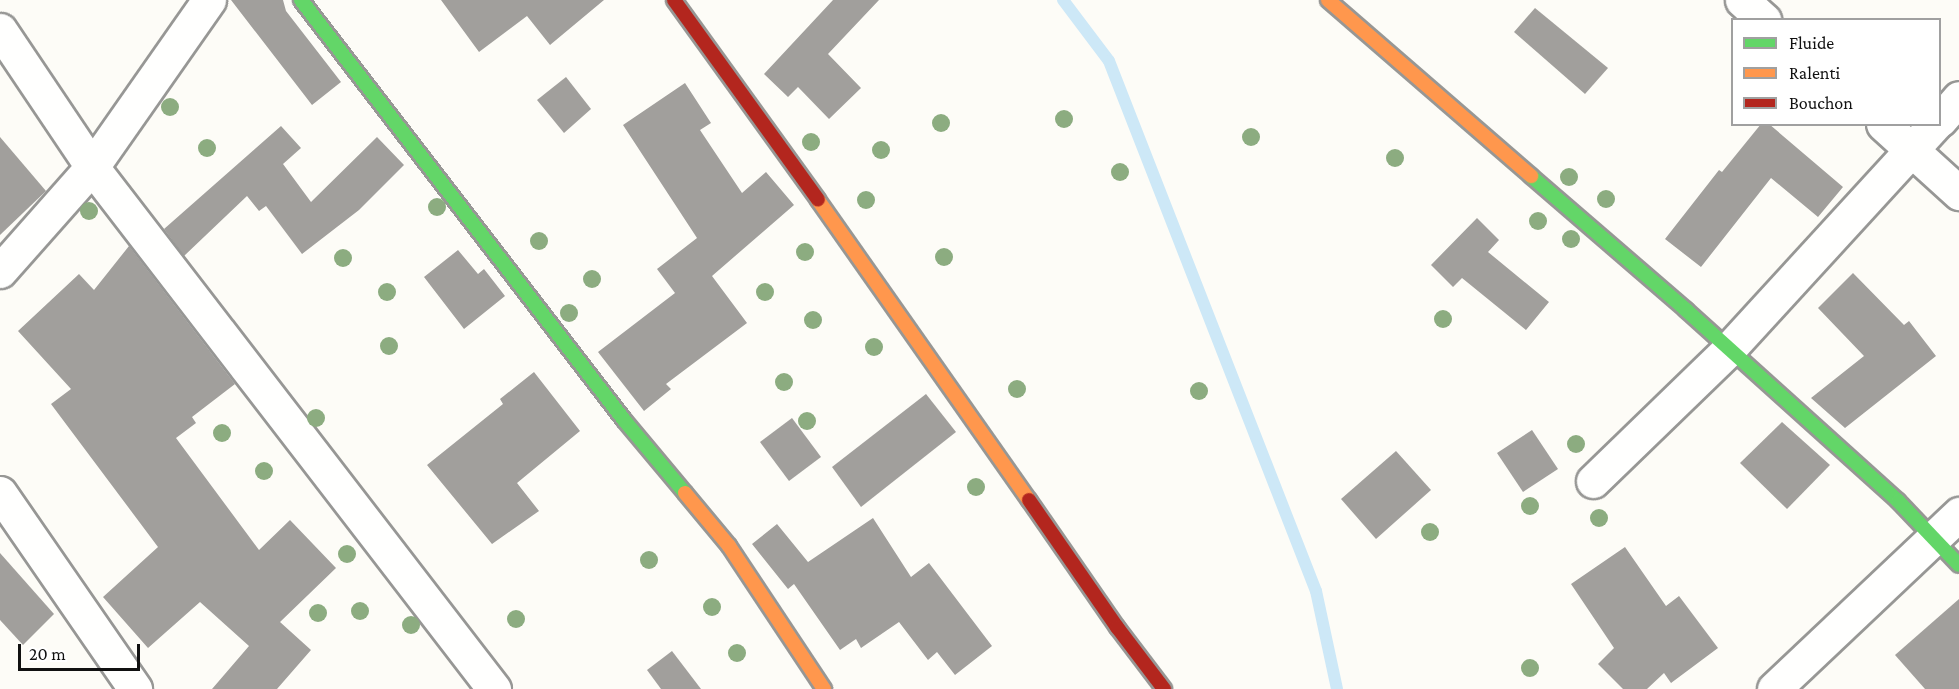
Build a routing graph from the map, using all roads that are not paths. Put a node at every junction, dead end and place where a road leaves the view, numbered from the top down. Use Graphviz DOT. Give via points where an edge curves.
graph roads {
  1 [pos="209,0"];
  2 [pos="301,0"];
  3 [pos="674,0"];
  4 [pos="1328,0"];
  5 [pos="1742,0"];
  6 [pos="1762,18"];
  7 [pos="0,30"];
  8 [pos="1959,98"];
  9 [pos="1941,119"];
  10 [pos="1885,126"];
  11 [pos="1933,126"];
  12 [pos="1912,150"];
  13 [pos="92,167"];
  14 [pos="1959,193"];
  15 [pos="0,270"];
  16 [pos="1729,349"];
  17 [pos="1593,481"];
  18 [pos="0,493"];
  19 [pos="1959,514"];
  20 [pos="1935,540"];
  21 [pos="1959,566"];
  22 [pos="135,689"];
  23 [pos="494,689"];
  24 [pos="824,689"];
  25 [pos="1164,689"];
  26 [pos="1774,689"];
  1 -- 13 [label="street"];
  2 -- 24 [label="street" via="624,420 729,546"];
  3 -- 25 [label="street"];
  4 -- 16 [label="street"];
  5 -- 6 [label="street"];
  7 -- 13 [label="street"];
  8 -- 9 [label="street"];
  10 -- 12 [label="street"];
  11 -- 12 [label="street"];
  12 -- 14 [label="street"];
  12 -- 16 [label="street"];
  13 -- 15 [label="street"];
  13 -- 23 [label="street"];
  16 -- 17 [label="street"];
  16 -- 20 [label="street" via="1898,501"];
  18 -- 22 [label="street"];
  19 -- 20 [label="street"];
  20 -- 21 [label="street"];
  20 -- 26 [label="street"];
}
